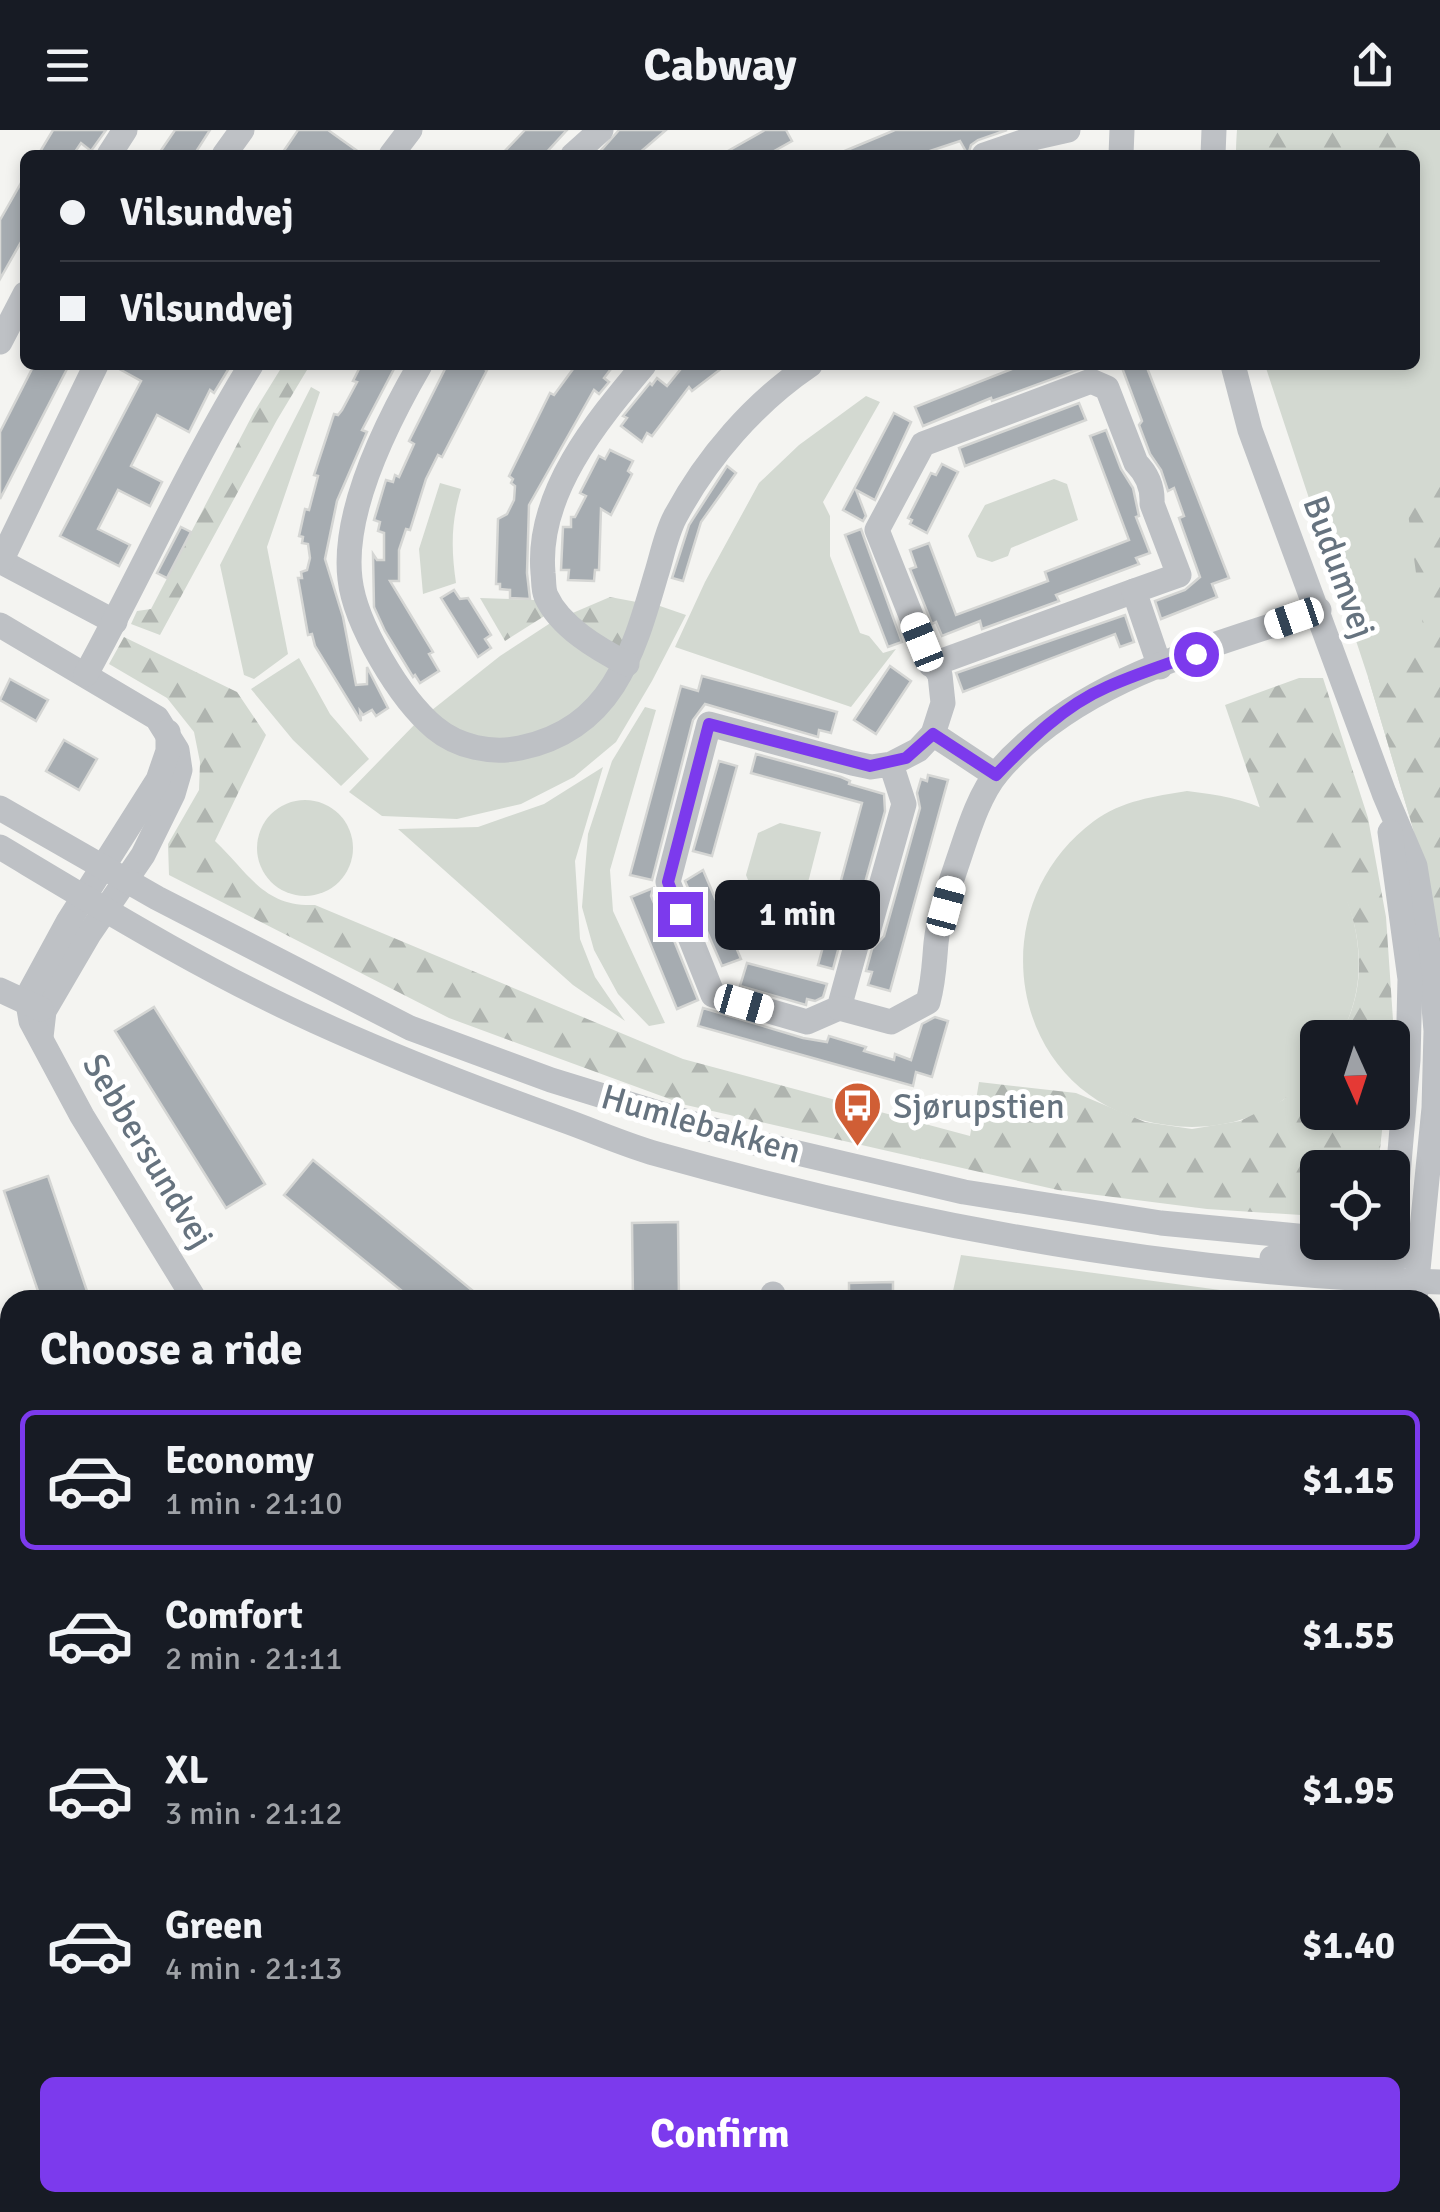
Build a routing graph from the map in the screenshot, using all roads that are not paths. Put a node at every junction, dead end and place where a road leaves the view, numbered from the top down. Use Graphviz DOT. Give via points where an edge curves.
graph roads {
  1 [pos="602,130"];
  2 [pos="1068,130"];
  3 [pos="579,150"];
  4 [pos="998,150"];
  5 [pos="20,304"];
  6 [pos="0,342"];
  7 [pos="94,370"];
  8 [pos="248,370"];
  9 [pos="417,370"];
  10 [pos="640,370"];
  11 [pos="803,370"];
  12 [pos="1234,370"];
  13 [pos="0,561"];
  14 [pos="1134,592"];
  15 [pos="1319,610"];
  16 [pos="115,622"];
  17 [pos="0,625"];
  18 [pos="626,664"];
  19 [pos="931,664"];
  20 [pos="1160,667"];
  21 [pos="86,674"];
  22 [pos="933,734"];
  23 [pos="890,764"];
  24 [pos="996,775"];
  25 [pos="1384,793"];
  26 [pos="0,808"];
  27 [pos="0,847"];
  28 [pos="114,874"];
  29 [pos="95,903"];
  30 [pos="0,990"];
  31 [pos="36,1007"];
  32 [pos="839,1008"];
  33 [pos="1300,1236"];
  34 [pos="1390,1265"];
  35 [pos="1427,1268"];
  36 [pos="190,1290"];
  1 -- 3 [label="street"];
  2 -- 4 [label="street"];
  5 -- 6 [label="street"];
  7 -- 13 [label="street"];
  8 -- 16 [label="street"];
  9 -- 18 [label="street" via="366,482 348,559 362,624 420,716 470,748 508,751 548,742 593,713"];
  10 -- 18 [label="street" via="608,407 566,477 549,511 542,559 545,594 558,613"];
  11 -- 18 [label="street" via="741,426 692,488 672,523"];
  12 -- 15 [label="street, Budumvej" via="1250,430"];
  13 -- 16 [label="street"];
  14 -- 19 [label="street"];
  14 -- 19 [label="street" via="1179,575 1107,388 1091,381 923,444 877,530"];
  14 -- 20 [label="street"];
  15 -- 20 [label="street"];
  15 -- 25 [label="street, Budumvej"];
  16 -- 21 [label="street"];
  17 -- 21 [label="street"];
  19 -- 22 [label="street" via="940,675 943,703"];
  20 -- 24 [label="street" via="1071,707"];
  21 -- 28 [label="street, Sebbersundvej" via="142,706 168,732 180,770 143,855"];
  22 -- 23 [label="street"];
  22 -- 24 [label="street"];
  23 -- 32 [label="street" via="904,804"];
  23 -- 32 [label="street" via="852,763 709,724 668,882 713,995 807,1022"];
  24 -- 32 [label="street" via="960,855 928,1002 892,1022"];
  25 -- 34 [label="street, Budumvej" via="1410,979"];
  25 -- 35 [label="street, Budumvej" via="1415,866 1432,976"];
  26 -- 28 [label="street, Humlebakken"];
  27 -- 29 [label="street, Humlebakken"];
  28 -- 29 [label="street, Sebbersundvej"];
  28 -- 33 [label="street, Humlebakken" via="410,1028 758,1144 1050,1208"];
  29 -- 31 [label="street, Sebbersundvej" via="31,990"];
  29 -- 34 [label="street, Humlebakken" via="312,1020 476,1089 655,1153 942,1222 1141,1255"];
  30 -- 31 [label="street"];
  31 -- 36 [label="street, Sebbersundvej" via="41,1037 82,1116"];
  34 -- 35 [label="street"];
  34 -- 35 [label="street"];
}
